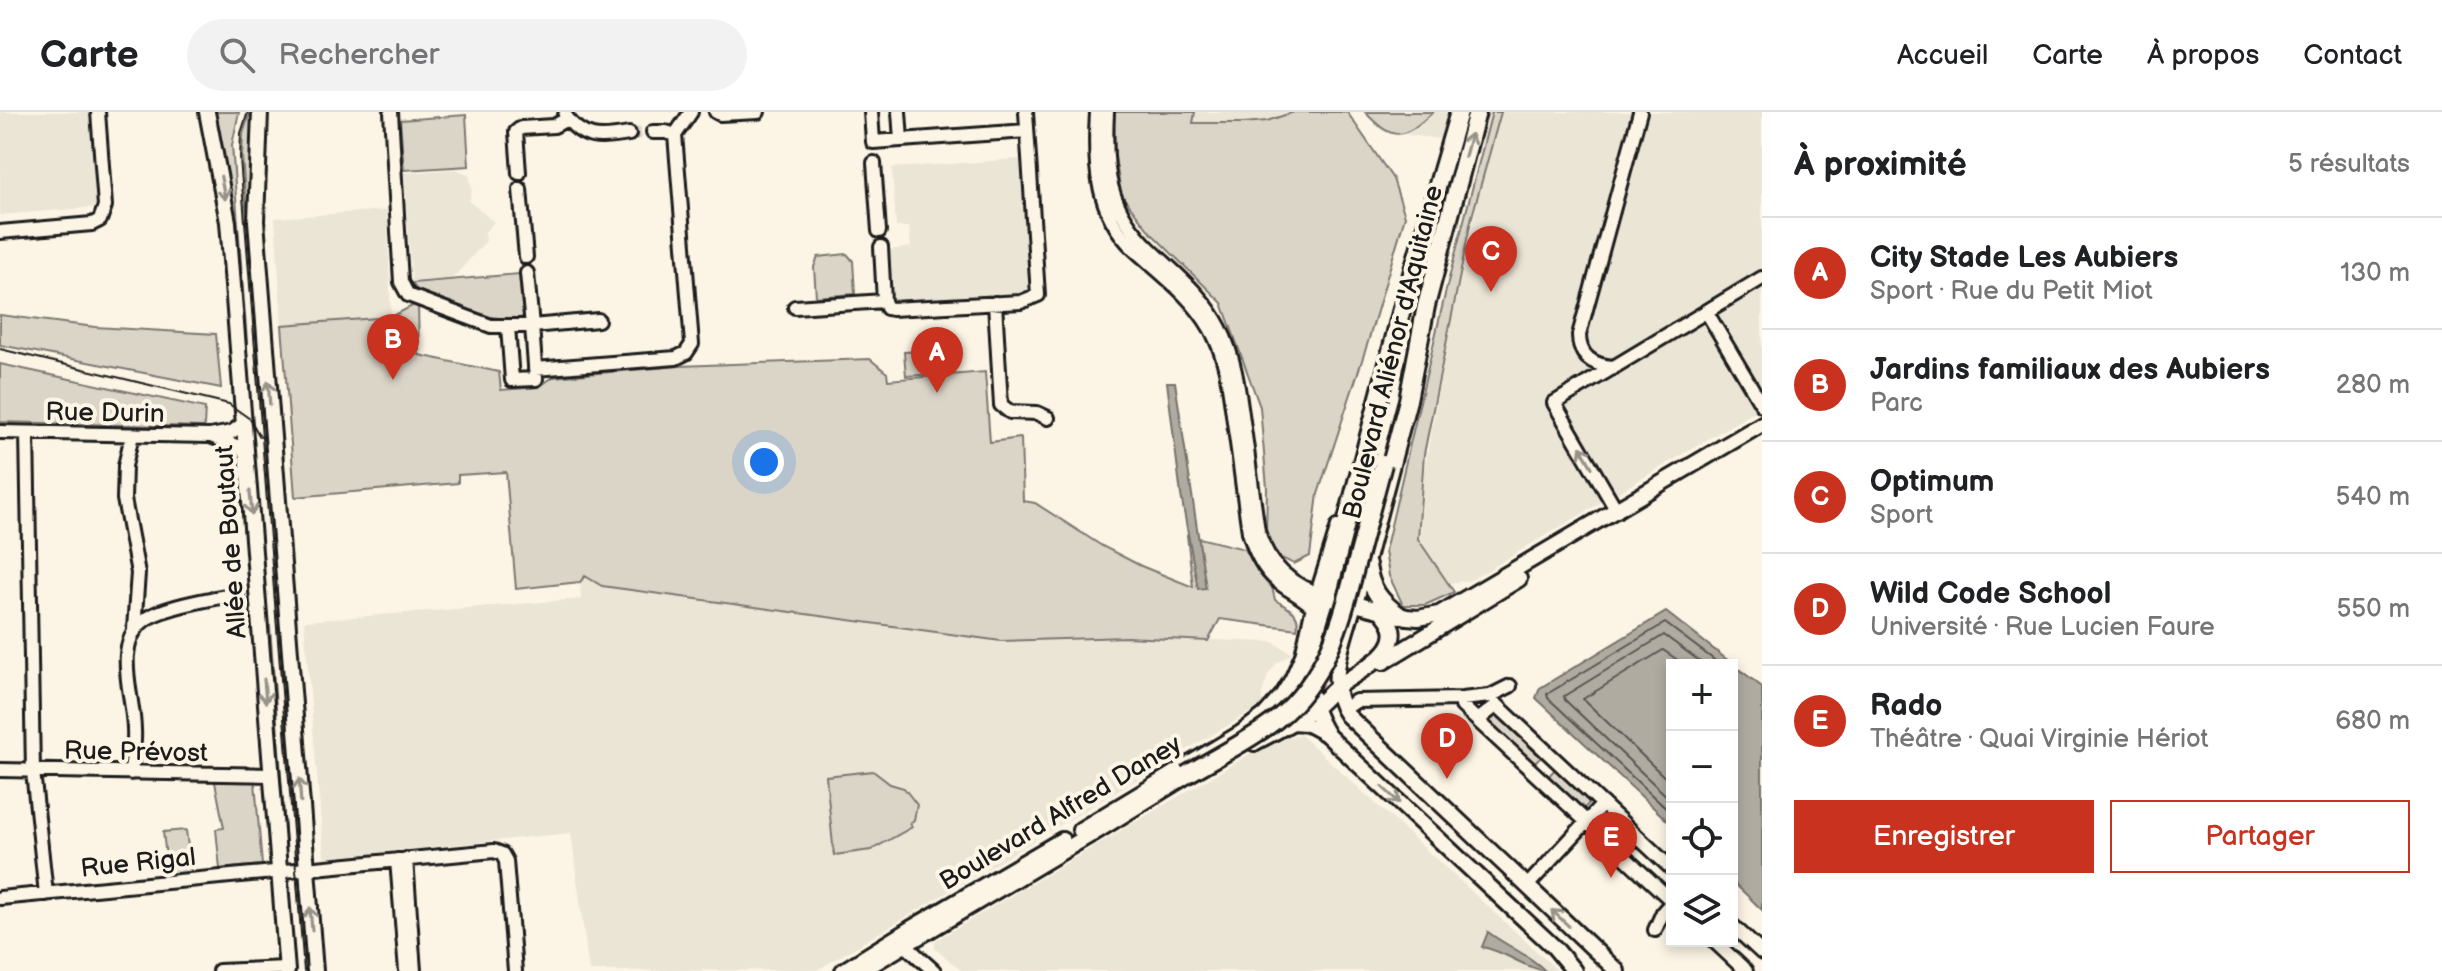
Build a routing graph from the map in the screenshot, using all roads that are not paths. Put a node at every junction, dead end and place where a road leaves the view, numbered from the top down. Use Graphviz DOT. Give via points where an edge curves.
graph roads {
  1 [pos="98,112"];
  2 [pos="207,112"];
  3 [pos="260,112"];
  4 [pos="391,112"];
  5 [pos="691,112"];
  6 [pos="716,112"];
  7 [pos="758,112"];
  8 [pos="871,112"];
  9 [pos="899,112"];
  10 [pos="1026,112"];
  11 [pos="1097,112"];
  12 [pos="1107,112"];
  13 [pos="1459,112"];
  14 [pos="1477,112"];
  15 [pos="1640,112"];
  16 [pos="565,116"];
  17 [pos="1027,131"];
  18 [pos="653,132"];
  19 [pos="629,134"];
  20 [pos="675,135"];
  21 [pos="901,140"];
  22 [pos="874,163"];
  23 [pos="519,173"];
  24 [pos="520,189"];
  25 [pos="879,231"];
  26 [pos="0,232"];
  27 [pos="881,247"];
  28 [pos="526,257"];
  29 [pos="527,273"];
  30 [pos="1762,278"];
  31 [pos="884,301"];
  32 [pos="995,303"];
  33 [pos="795,307"];
  34 [pos="1706,311"];
  35 [pos="598,320"];
  36 [pos="532,326"];
  37 [pos="508,327"];
  38 [pos="1421,329"];
  39 [pos="1613,367"];
  40 [pos="535,369"];
  41 [pos="1762,405"];
  42 [pos="1048,418"];
  43 [pos="244,423"];
  44 [pos="1762,424"];
  45 [pos="0,432"];
  46 [pos="27,433"];
  47 [pos="1762,434"];
  48 [pos="132,435"];
  49 [pos="210,436"];
  50 [pos="247,453"];
  51 [pos="1617,511"];
  52 [pos="1367,558"];
  53 [pos="237,594"];
  54 [pos="1320,603"];
  55 [pos="1354,604"];
  56 [pos="1380,610"];
  57 [pos="1399,615"];
  58 [pos="134,633"];
  59 [pos="1364,670"];
  60 [pos="1510,686"];
  61 [pos="1337,687"];
  62 [pos="1462,699"];
  63 [pos="1314,708"];
  64 [pos="1343,710"];
  65 [pos="1478,720"];
  66 [pos="1285,726"];
  67 [pos="1328,736"];
  68 [pos="1552,757"];
  69 [pos="0,770"];
  70 [pos="33,771"];
  71 [pos="131,773"];
  72 [pos="272,775"];
  73 [pos="1536,775"];
  74 [pos="1603,804"];
  75 [pos="1586,822"];
  76 [pos="1092,833"];
  77 [pos="1651,849"];
  78 [pos="401,859"];
  79 [pos="1666,863"];
  80 [pos="1635,867"];
  81 [pos="307,868"];
  82 [pos="280,870"];
  83 [pos="994,879"];
  84 [pos="1527,886"];
  85 [pos="46,894"];
  86 [pos="1666,896"];
  87 [pos="0,898"];
  88 [pos="1666,909"];
  89 [pos="1655,930"];
  90 [pos="1738,931"];
  91 [pos="888,944"];
  92 [pos="905,945"];
  93 [pos="1720,947"];
  94 [pos="1758,949"];
  95 [pos="1742,967"];
  96 [pos="287,969"];
  97 [pos="219,971"];
  98 [pos="315,971"];
  99 [pos="406,971"];
  100 [pos="414,971"];
  101 [pos="515,971"];
  102 [pos="843,971"];
  103 [pos="861,971"];
  104 [pos="934,971"];
  105 [pos="1574,971"];
  106 [pos="1617,971"];
  1 -- 26 [label="street" via="105,206 100,220"];
  2 -- 43 [label="main road, Allée de Boutaut, one-way" via="228,222"];
  81 -- 3 [label="main road, Allée de Boutaut, one-way" via="256,221"];
  4 -- 37 [label="street" via="404,291 491,326"];
  5 -- 20 [label="street"];
  6 -- 7 [label="street"];
  8 -- 21 [label="street" via="873,144"];
  9 -- 21 [label="street"];
  10 -- 17 [label="street"];
  11 -- 54 [label="street" via="1096,173 1108,212 1134,249 1194,304 1225,365 1254,548 1278,582"];
  12 -- 54 [label="street" via="1107,171 1119,206 1142,241 1202,299 1229,348 1262,546 1283,575"];
  13 -- 54 [label="highway, Boulevard Aliénor d'Aquitaine"];
  38 -- 14 [label="highway, Boulevard Aliénor d'Aquitaine, one-way"];
  15 -- 39 [label="street" via="1579,335 1583,354"];
  16 -- 19 [label="street" via="592,139"];
  16 -- 23 [label="street" via="554,126 516,132"];
  17 -- 21 [label="street"];
  17 -- 32 [label="street" via="1040,289 1029,301"];
  18 -- 20 [label="street"];
  20 -- 40 [label="street" via="692,344 676,358"];
  22 -- 25 [label="street"];
  24 -- 28 [label="street"];
  27 -- 31 [label="street"];
  29 -- 36 [label="street"];
  30 -- 34 [label="street"];
  31 -- 32 [label="street" via="892,309"];
  31 -- 33 [label="street"];
  32 -- 42 [label="street" via="1001,405 1010,412"];
  34 -- 39 [label="street"];
  34 -- 41 [label="street"];
  35 -- 36 [label="street"];
  36 -- 37 [label="street"];
  36 -- 40 [label="street"];
  37 -- 40 [label="street" via="512,380 536,379"];
  38 -- 52 [label="highway, Boulevard Aliénor d'Aquitaine"];
  38 -- 76 [label="highway, bridge" via="1337,635 1315,677 1276,720"];
  51 -- 39 [label="street, one-way" via="1554,403"];
  43 -- 49 [label="street, Rue Durin" via="232,432"];
  43 -- 50 [label="main road, Allée de Boutaut"];
  44 -- 51 [label="main road"];
  45 -- 46 [label="street, Rue Durin"];
  46 -- 48 [label="street, Rue Durin"];
  46 -- 70 [label="street"];
  47 -- 59 [label="main road"];
  48 -- 49 [label="street, Rue Durin"];
  48 -- 58 [label="street" via="124,499 138,573"];
  49 -- 50 [label="street, Rue Durin"];
  50 -- 72 [label="main road, Allée de Boutaut, one-way"];
  51 -- 57 [label="main road" via="1450,608 1418,618"];
  52 -- 55 [label="highway, Boulevard Aliénor d'Aquitaine"];
  52 -- 57 [label="highway" via="1375,592"];
  53 -- 58 [label="street" via="148,617"];
  54 -- 55 [label="main road"];
  54 -- 61 [label="main road" via="1320,667"];
  54 -- 63 [label="main road" via="1308,674"];
  54 -- 83 [label="main road, Boulevard Alfred Daney" via="1290,683 1274,706 1241,733"];
  55 -- 56 [label="main road"];
  55 -- 61 [label="main road"];
  56 -- 57 [label="main road"];
  56 -- 59 [label="main road" via="1390,624 1392,641"];
  58 -- 71 [label="street" via="127,659 134,730"];
  59 -- 61 [label="main road, Boulevard Alfred Daney"];
  60 -- 62 [label="street" via="1490,696"];
  61 -- 63 [label="main road, Boulevard Alfred Daney"];
  61 -- 64 [label="main road"];
  62 -- 64 [label="street" via="1356,701"];
  62 -- 65 [label="street" via="1462,706"];
  63 -- 66 [label="main road, Boulevard Alfred Daney"];
  63 -- 67 [label="main road"];
  64 -- 84 [label="main road"];
  65 -- 68 [label="street" via="1497,705"];
  65 -- 73 [label="street"];
  66 -- 67 [label="street" via="1306,724"];
  66 -- 76 [label="main road, Boulevard Alfred Daney"];
  67 -- 105 [label="main road, one-way"];
  68 -- 73 [label="street"];
  68 -- 74 [label="street"];
  69 -- 70 [label="street, Rue Prévost"];
  70 -- 71 [label="street, Rue Prévost"];
  70 -- 85 [label="street"];
  71 -- 72 [label="street, Rue Prévost"];
  72 -- 82 [label="main road, Allée de Boutaut"];
  73 -- 75 [label="street"];
  74 -- 75 [label="street"];
  74 -- 77 [label="street"];
  75 -- 80 [label="street"];
  75 -- 84 [label="street"];
  76 -- 92 [label="main road, Boulevard Alfred Daney"];
  77 -- 79 [label="street"];
  77 -- 80 [label="street"];
  78 -- 81 [label="street, Rue Rigal"];
  78 -- 99 [label="street"];
  78 -- 100 [label="street"];
  78 -- 101 [label="street, Rue Rigal" via="502,854"];
  80 -- 86 [label="street"];
  81 -- 82 [label="street, Rue Rigal"];
  98 -- 81 [label="main road, Allée de Boutaut, one-way"];
  82 -- 85 [label="street, Rue Rigal"];
  82 -- 96 [label="main road, Allée de Boutaut"];
  83 -- 91 [label="main road, Boulevard Alfred Daney"];
  83 -- 92 [label="street" via="912,934"];
  106 -- 84 [label="main road, one-way"];
  85 -- 87 [label="street, Rue Rigal"];
  88 -- 89 [label="street"];
  90 -- 94 [label="street"];
  91 -- 92 [label="street"];
  91 -- 102 [label="main road, Boulevard Alfred Daney"];
  92 -- 103 [label="main road, Boulevard Alfred Daney"];
  92 -- 104 [label="street"];
  93 -- 95 [label="street"];
  94 -- 95 [label="street"];
  96 -- 97 [label="street"];
}
